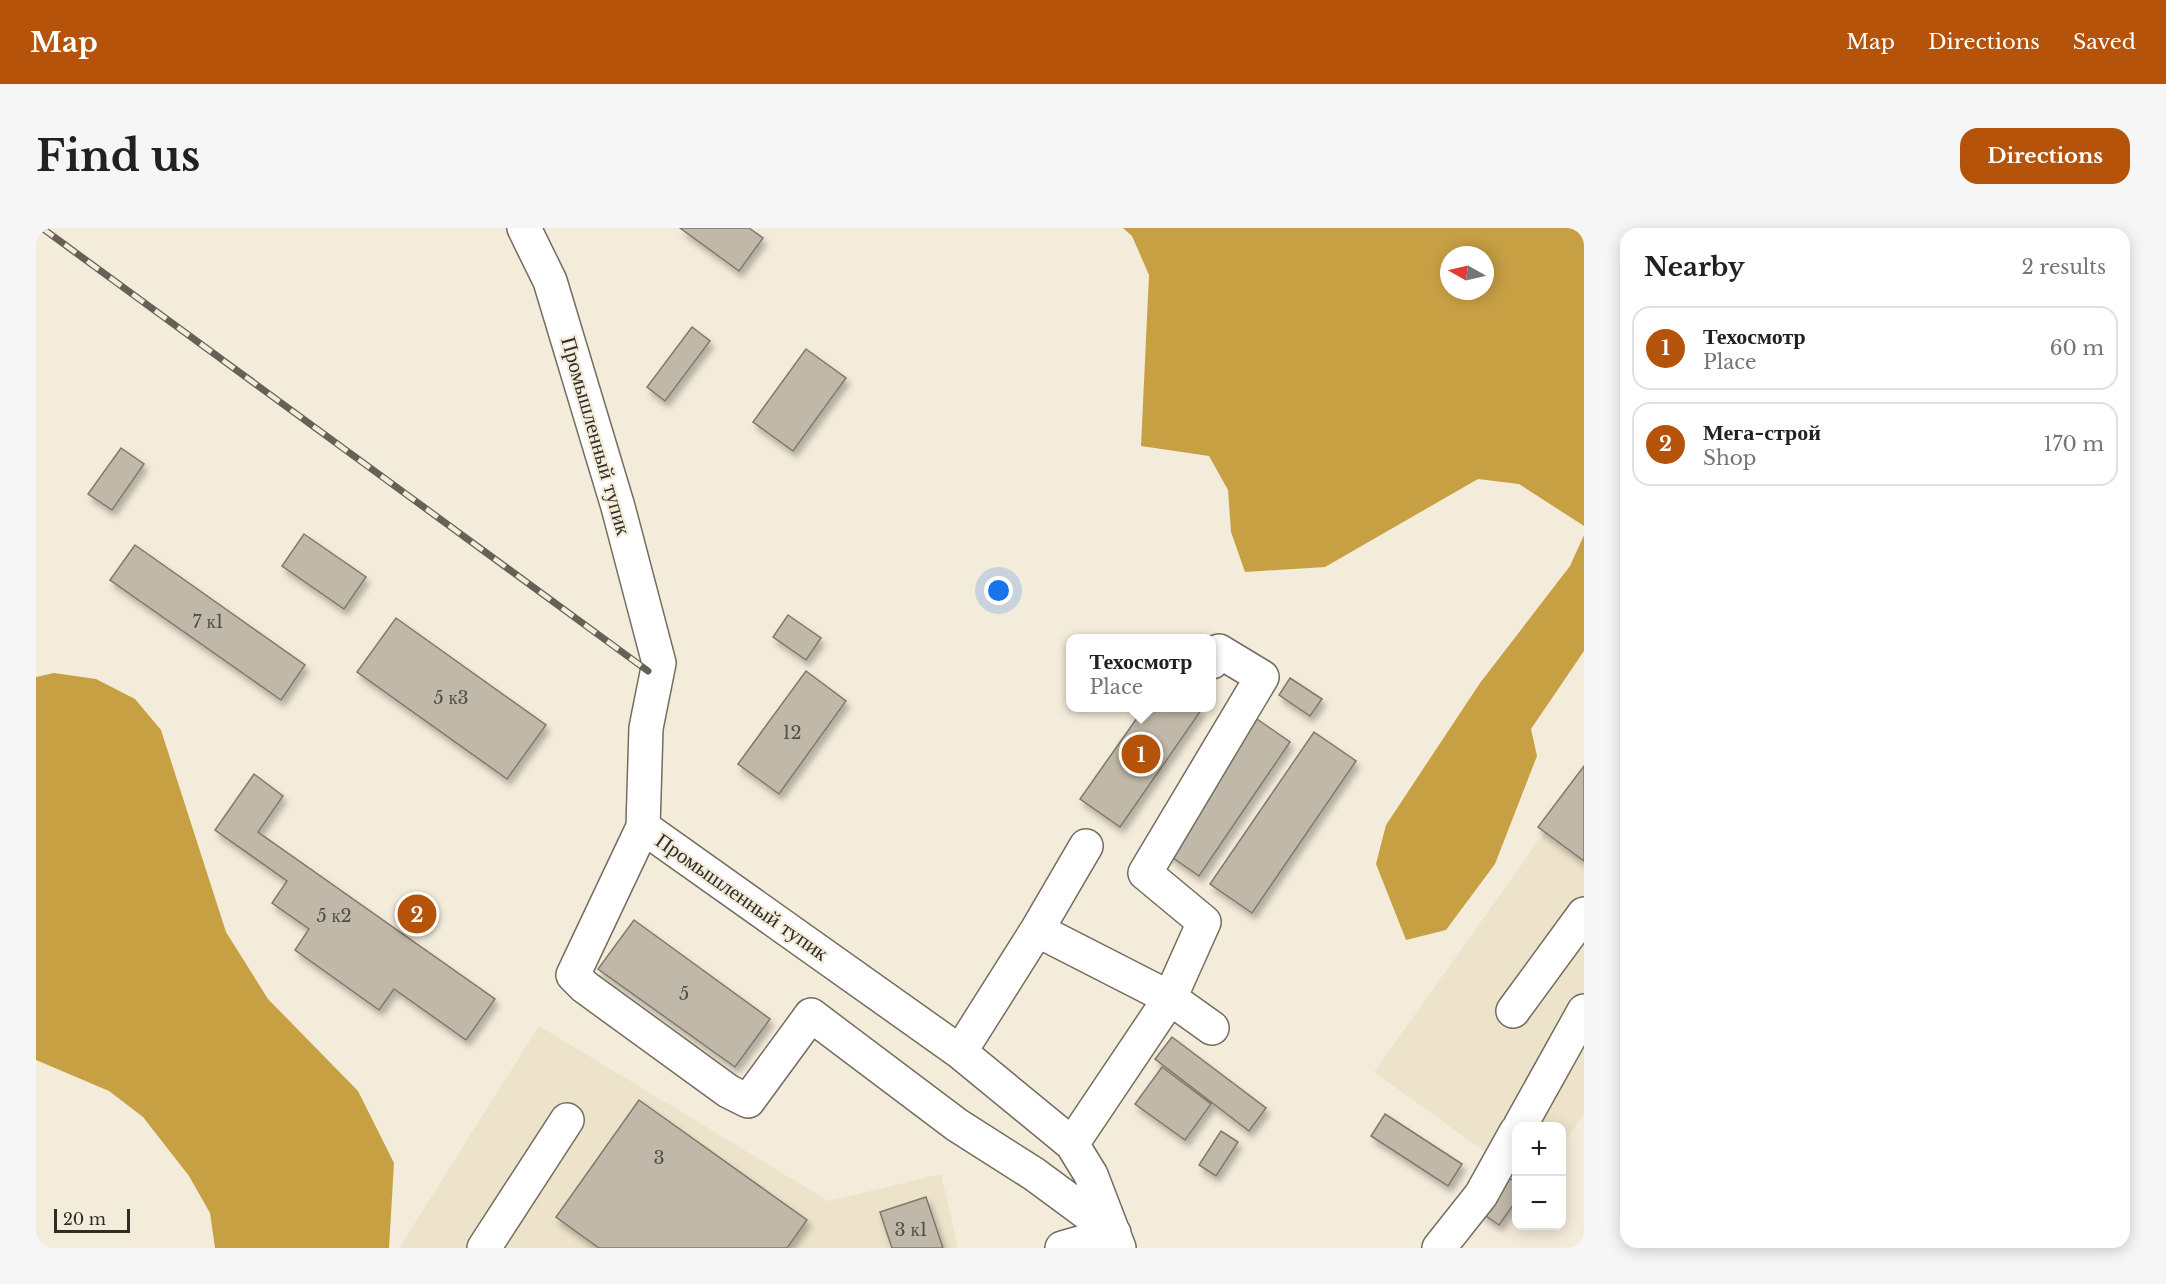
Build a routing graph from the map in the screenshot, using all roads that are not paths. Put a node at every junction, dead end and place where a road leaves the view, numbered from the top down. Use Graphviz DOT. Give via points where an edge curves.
graph roads {
  1 [pos="524,228"];
  2 [pos="1216,656"];
  3 [pos="643,827"];
  4 [pos="1086,846"];
  5 [pos="1584,914"];
  6 [pos="1037,930"];
  7 [pos="1170,998"];
  8 [pos="1513,1011"];
  9 [pos="1584,1011"];
  10 [pos="1212,1028"];
  11 [pos="960,1052"];
  12 [pos="567,1120"];
  13 [pos="1522,1122"];
  14 [pos="1512,1139"];
  15 [pos="1072,1144"];
  16 [pos="1117,1241"];
  17 [pos="484,1248"];
  18 [pos="1062,1248"];
  19 [pos="1439,1248"];
  1 -- 3 [label="street, Промышленный тупик" via="550,281 618,507 659,663 646,728"];
  2 -- 7 [label="street" via="1219,651 1262,677 1145,873 1204,922"];
  3 -- 11 [label="street, Промышленный тупик"];
  3 -- 16 [label="street" via="573,975 585,987 748,1101 811,1015 957,1125 1034,1174"];
  4 -- 6 [label="street"];
  5 -- 8 [label="street"];
  6 -- 7 [label="street"];
  6 -- 11 [label="street"];
  7 -- 10 [label="street"];
  7 -- 15 [label="street"];
  9 -- 13 [label="street"];
  11 -- 15 [label="street, Промышленный тупик"];
  12 -- 17 [label="street"];
  14 -- 19 [label="street" via="1481,1195"];
  15 -- 16 [label="street, Промышленный тупик" via="1091,1175"];
  16 -- 18 [label="street"];
}
